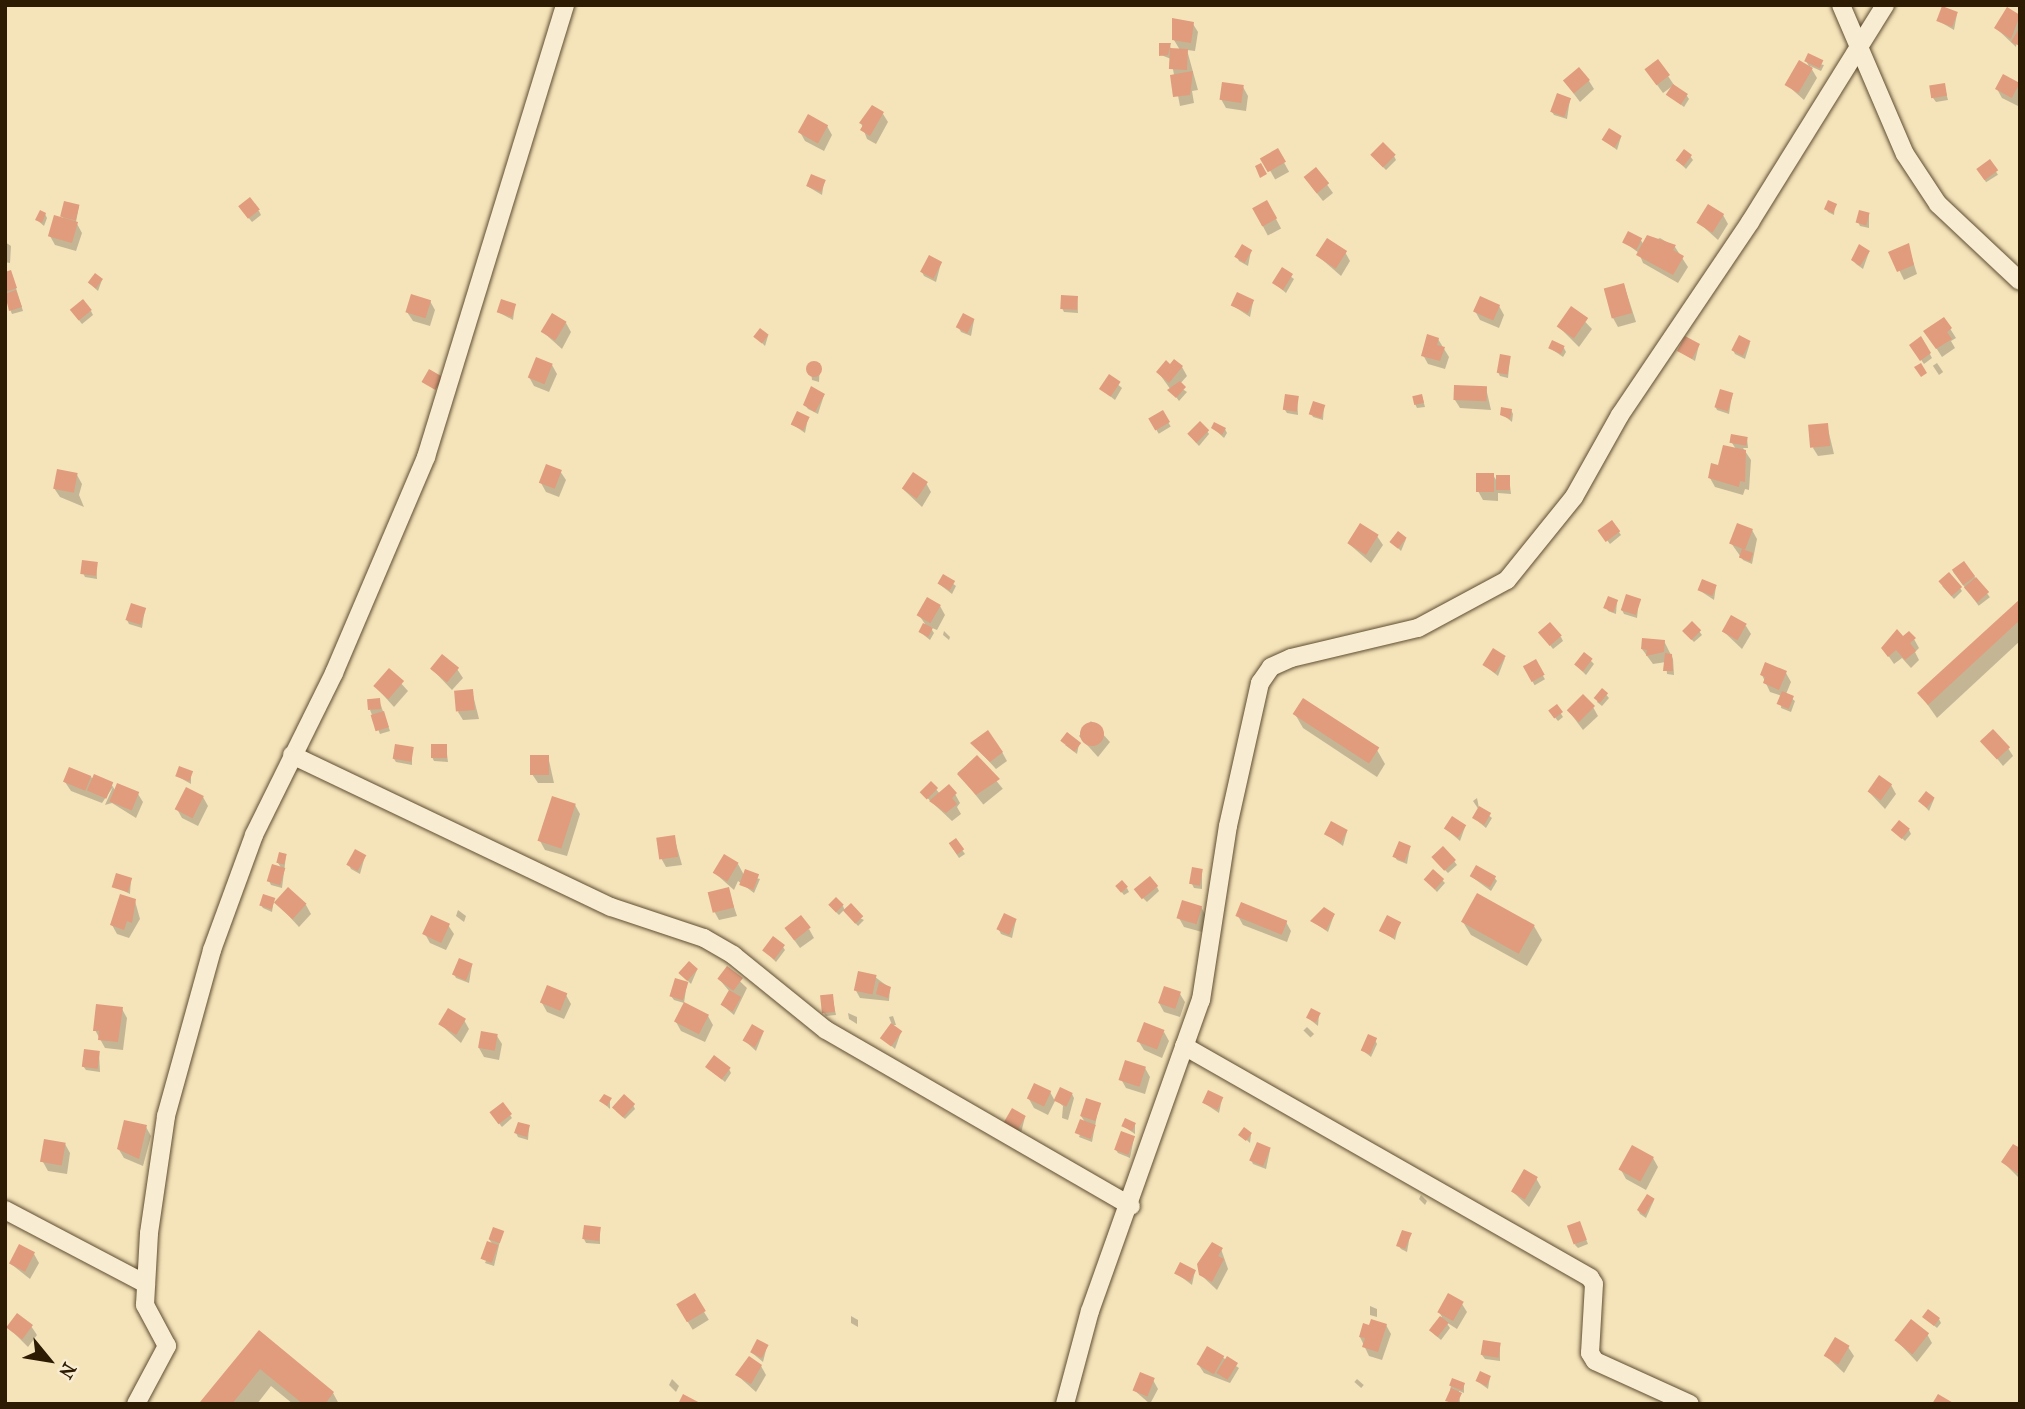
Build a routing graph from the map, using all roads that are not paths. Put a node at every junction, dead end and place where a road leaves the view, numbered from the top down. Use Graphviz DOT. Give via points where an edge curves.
graph roads {
  1 [pos="565,5"];
  2 [pos="1841,5"];
  3 [pos="1885,5"];
  4 [pos="1858,53"];
  5 [pos="2020,281"];
  6 [pos="292,755"];
  7 [pos="1184,1046"];
  8 [pos="1130,1206"];
  9 [pos="5,1210"];
  10 [pos="146,1284"];
  11 [pos="135,1404"];
  12 [pos="1065,1404"];
  13 [pos="1689,1404"];
  1 -- 6 [label="street" via="426,457 370,593"];
  2 -- 4 [label="street"];
  3 -- 4 [label="street"];
  4 -- 5 [label="street" via="1905,154 1938,204"];
  4 -- 7 [label="street" via="1620,415 1574,497 1507,580 1418,628 1291,658 1271,667 1260,683 1227,825 1210,960"];
  6 -- 8 [label="street" via="611,907 704,938 826,1030"];
  6 -- 10 [label="street" via="254,835 212,950 169,1103"];
  7 -- 8 [label="street"];
  7 -- 13 [label="street" via="1590,1278 1590,1353 1595,1361"];
  8 -- 12 [label="street" via="1090,1311"];
  9 -- 10 [label="street"];
  10 -- 11 [label="street" via="148,1315 167,1346"];
}
